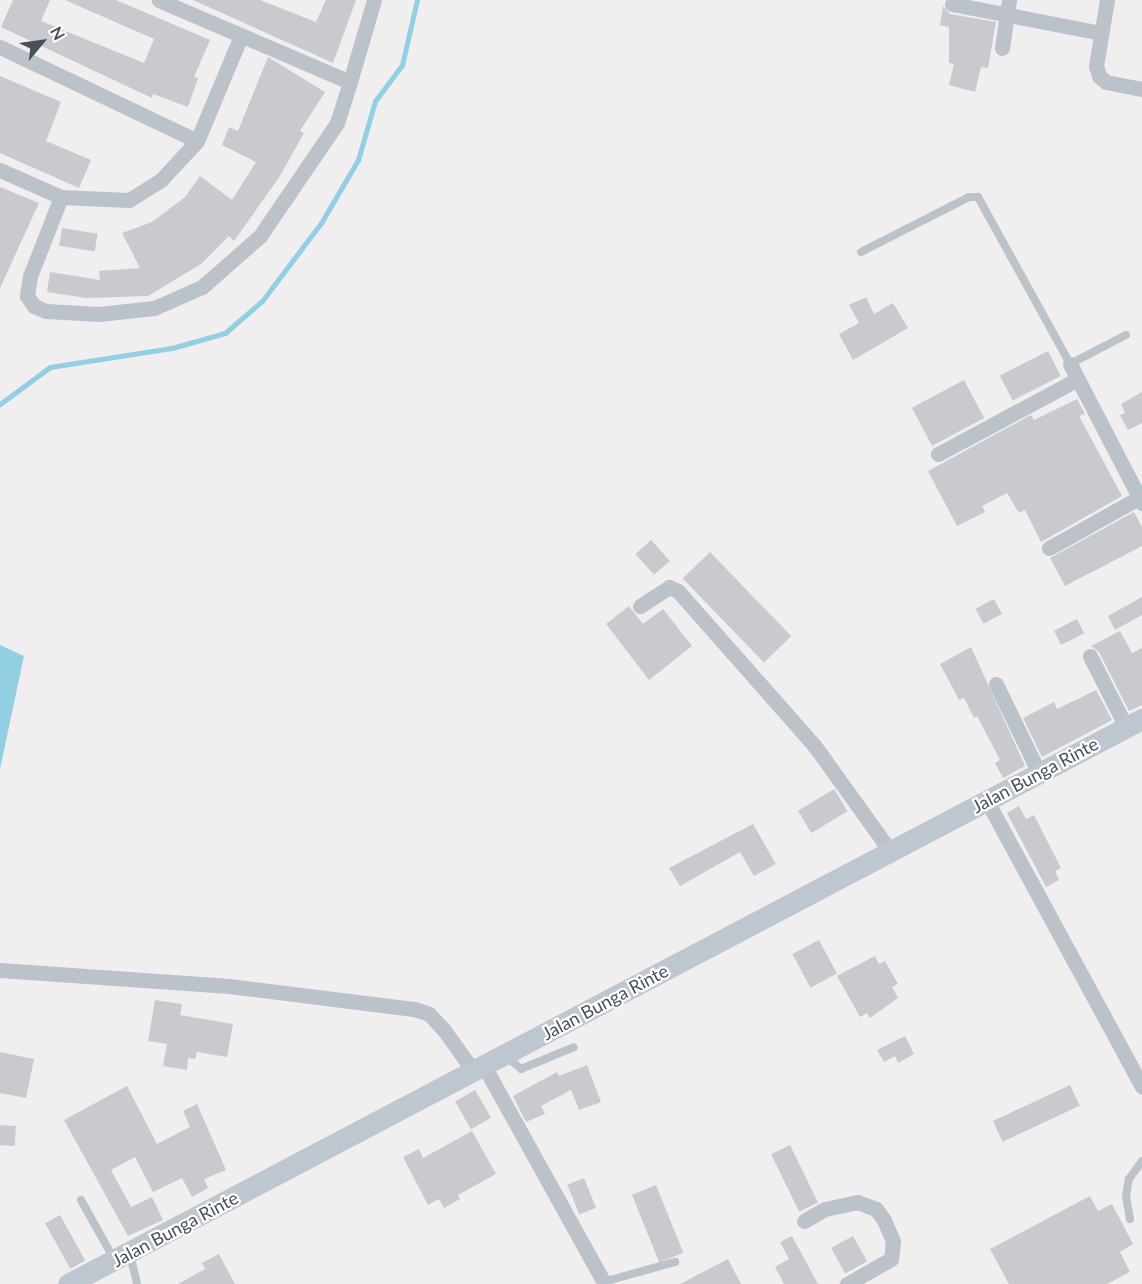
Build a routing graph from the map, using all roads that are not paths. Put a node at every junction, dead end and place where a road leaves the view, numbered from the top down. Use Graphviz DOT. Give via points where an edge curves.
graph roads {
  1 [pos="159,0"];
  2 [pos="374,0"];
  3 [pos="1107,0"];
  4 [pos="952,4"];
  5 [pos="1007,7"];
  6 [pos="1101,33"];
  7 [pos="241,36"];
  8 [pos="0,46"];
  9 [pos="1002,48"];
  10 [pos="350,82"];
  11 [pos="1142,89"];
  12 [pos="197,141"];
  13 [pos="0,170"];
  14 [pos="60,197"];
  15 [pos="861,252"];
  16 [pos="1126,335"];
  17 [pos="1070,364"];
  18 [pos="1076,380"];
  19 [pos="938,454"];
  20 [pos="1141,499"];
  21 [pos="1049,548"];
  22 [pos="639,606"];
  23 [pos="1090,656"];
  24 [pos="996,684"];
  25 [pos="1134,723"];
  26 [pos="1039,773"];
  27 [pos="987,801"];
  28 [pos="891,852"];
  29 [pos="0,970"];
  30 [pos="574,1047"];
  31 [pos="505,1055"];
  32 [pos="479,1069"];
  33 [pos="1142,1087"];
  34 [pos="1142,1161"];
  35 [pos="81,1200"];
  36 [pos="1130,1219"];
  37 [pos="804,1221"];
  38 [pos="122,1257"];
  39 [pos="675,1262"];
  40 [pos="604,1283"];
  41 [pos="68,1284"];
  42 [pos="137,1284"];
  43 [pos="847,1284"];
  1 -- 7 [label="street"];
  2 -- 10 [label="street"];
  3 -- 6 [label="street"];
  4 -- 5 [label="street"];
  5 -- 6 [label="street"];
  5 -- 9 [label="street"];
  6 -- 11 [label="street" via="1096,66 1099,76 1106,82"];
  7 -- 10 [label="street"];
  7 -- 12 [label="street"];
  8 -- 12 [label="street"];
  10 -- 14 [label="street" via="337,123 260,236 202,287 154,308 99,314 34,306 27,296 30,276"];
  12 -- 14 [label="street" via="161,180 129,200"];
  13 -- 14 [label="street"];
  15 -- 17 [label="lane" via="969,197 978,197"];
  16 -- 17 [label="lane"];
  17 -- 18 [label="street"];
  18 -- 19 [label="street"];
  18 -- 20 [label="street"];
  20 -- 21 [label="street"];
  22 -- 28 [label="street" via="669,587 678,591 814,745"];
  23 -- 25 [label="street"];
  24 -- 26 [label="street"];
  25 -- 26 [label="street, Jalan Bunga Rinte"];
  26 -- 27 [label="street, Jalan Bunga Rinte"];
  27 -- 28 [label="street, Jalan Bunga Rinte"];
  27 -- 33 [label="street"];
  28 -- 31 [label="street, Jalan Bunga Rinte"];
  29 -- 32 [label="street" via="229,986 414,1009 429,1014"];
  30 -- 31 [label="lane" via="521,1069"];
  31 -- 32 [label="street, Jalan Bunga Rinte"];
  32 -- 38 [label="street, Jalan Bunga Rinte"];
  32 -- 40 [label="street"];
  34 -- 36 [label="lane" via="1130,1179 1126,1197"];
  35 -- 38 [label="lane"];
  37 -- 43 [label="street" via="825,1209 857,1202 876,1209 884,1220 893,1241 891,1259"];
  38 -- 41 [label="street, Jalan Bunga Rinte"];
  38 -- 42 [label="lane"];
  39 -- 40 [label="lane"];
}
